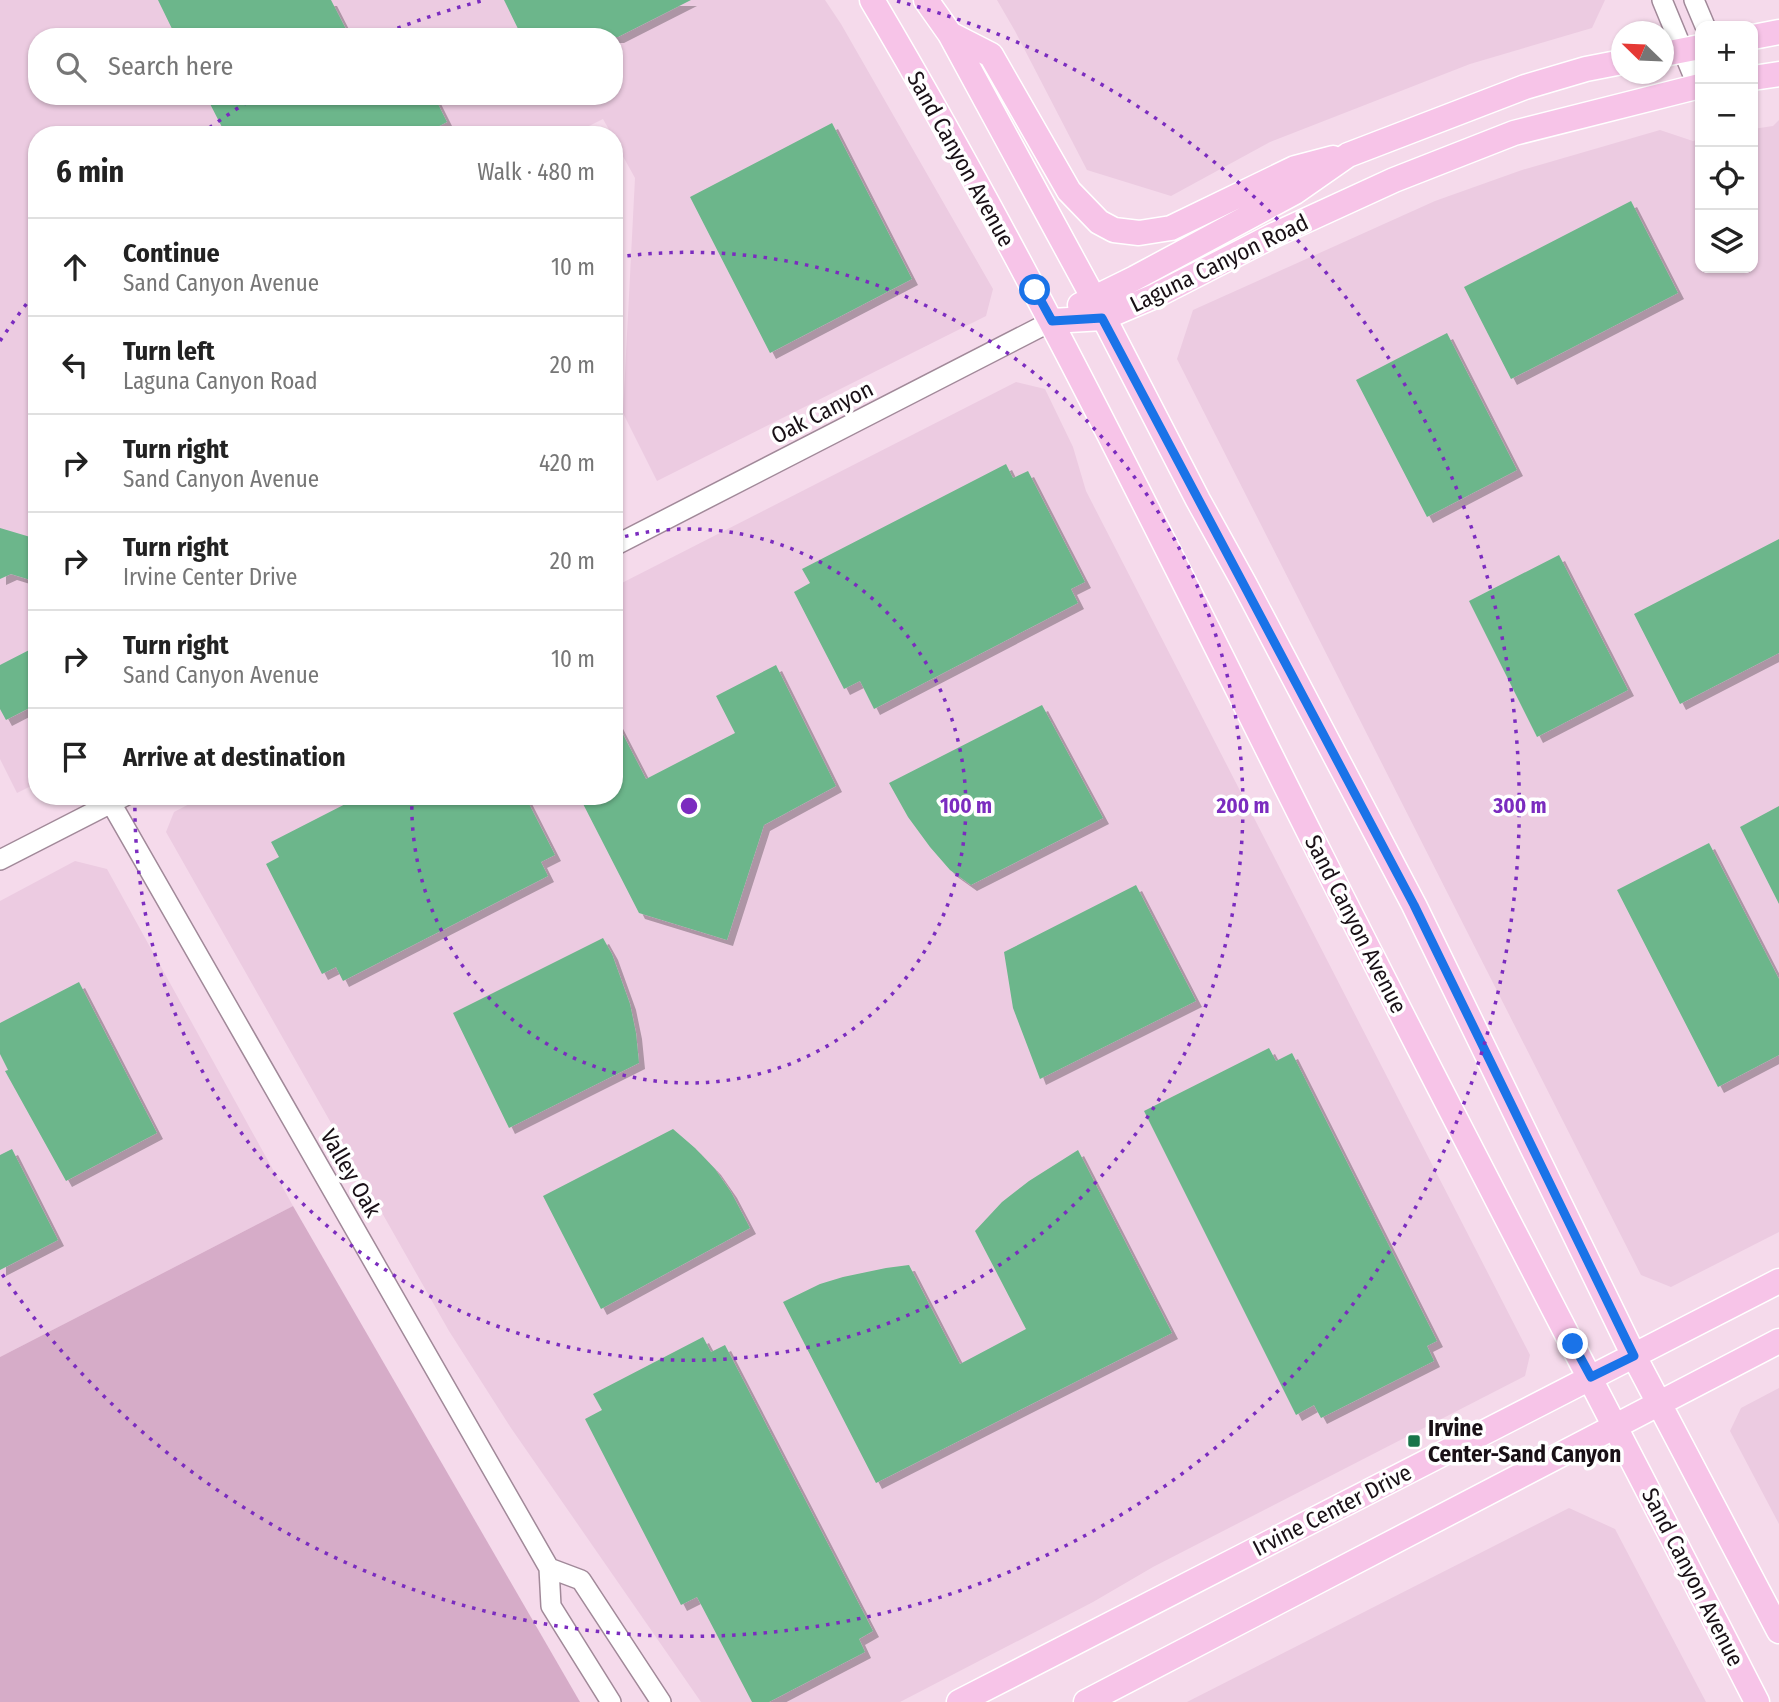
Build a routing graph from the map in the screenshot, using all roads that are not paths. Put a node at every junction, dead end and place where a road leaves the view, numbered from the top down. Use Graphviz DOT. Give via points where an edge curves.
graph roads {
  1 [pos="872,0"];
  2 [pos="926,0"];
  3 [pos="1662,0"];
  4 [pos="1694,0"];
  5 [pos="1703,21"];
  6 [pos="1779,32"];
  7 [pos="950,34"];
  8 [pos="1758,36"];
  9 [pos="1682,51"];
  10 [pos="1611,64"];
  11 [pos="1779,74"];
  12 [pos="1758,77"];
  13 [pos="1698,84"];
  14 [pos="1695,88"];
  15 [pos="1348,155"];
  16 [pos="1098,307"];
  17 [pos="1052,321"];
  18 [pos="623,541"];
  19 [pos="108,805"];
  20 [pos="121,805"];
  21 [pos="0,860"];
  22 [pos="1779,1280"];
  23 [pos="1779,1341"];
  24 [pos="1634,1356"];
  25 [pos="1591,1377"];
  26 [pos="1658,1403"];
  27 [pos="1616,1426"];
  28 [pos="549,1568"];
  29 [pos="1779,1631"];
  30 [pos="611,1702"];
  31 [pos="661,1702"];
  32 [pos="959,1702"];
  33 [pos="1086,1702"];
  34 [pos="1757,1702"];
  1 -- 17 [label="main road, Sand Canyon Avenue"];
  2 -- 7 [label="main road"];
  3 -- 9 [label="street"];
  4 -- 5 [label="street"];
  6 -- 8 [label="main road"];
  7 -- 15 [label="main road" via="991,55 1069,191 1099,222 1114,230 1171,229 1295,167"];
  7 -- 16 [label="main road"];
  9 -- 13 [label="street"];
  10 -- 15 [label="main road, Laguna Canyon Road" via="1525,87"];
  11 -- 12 [label="main road"];
  14 -- 16 [label="main road, Laguna Canyon Road" via="1514,133 1394,180 1155,296"];
  15 -- 16 [label="main road, Laguna Canyon Road" via="1295,192 1135,278"];
  16 -- 17 [label="main road, Laguna Canyon Road"];
  16 -- 24 [label="main road" via="1414,905"];
  17 -- 18 [label="street, Oak Canyon"];
  17 -- 25 [label="main road, Sand Canyon Avenue" via="1445,1102"];
  19 -- 21 [label="street"];
  20 -- 28 [label="street, Valley Oak"];
  22 -- 24 [label="main road, Irvine Center Drive"];
  23 -- 26 [label="main road"];
  24 -- 25 [label="main road, Irvine Center Drive"];
  24 -- 26 [label="main road"];
  25 -- 27 [label="main road, Sand Canyon Avenue"];
  25 -- 32 [label="main road, Irvine Center Drive"];
  26 -- 27 [label="main road"];
  26 -- 29 [label="main road"];
  27 -- 33 [label="main road"];
  27 -- 34 [label="main road, Sand Canyon Avenue"];
  28 -- 30 [label="street, Valley Oak" via="551,1605"];
  28 -- 31 [label="street" via="581,1580"];
}
